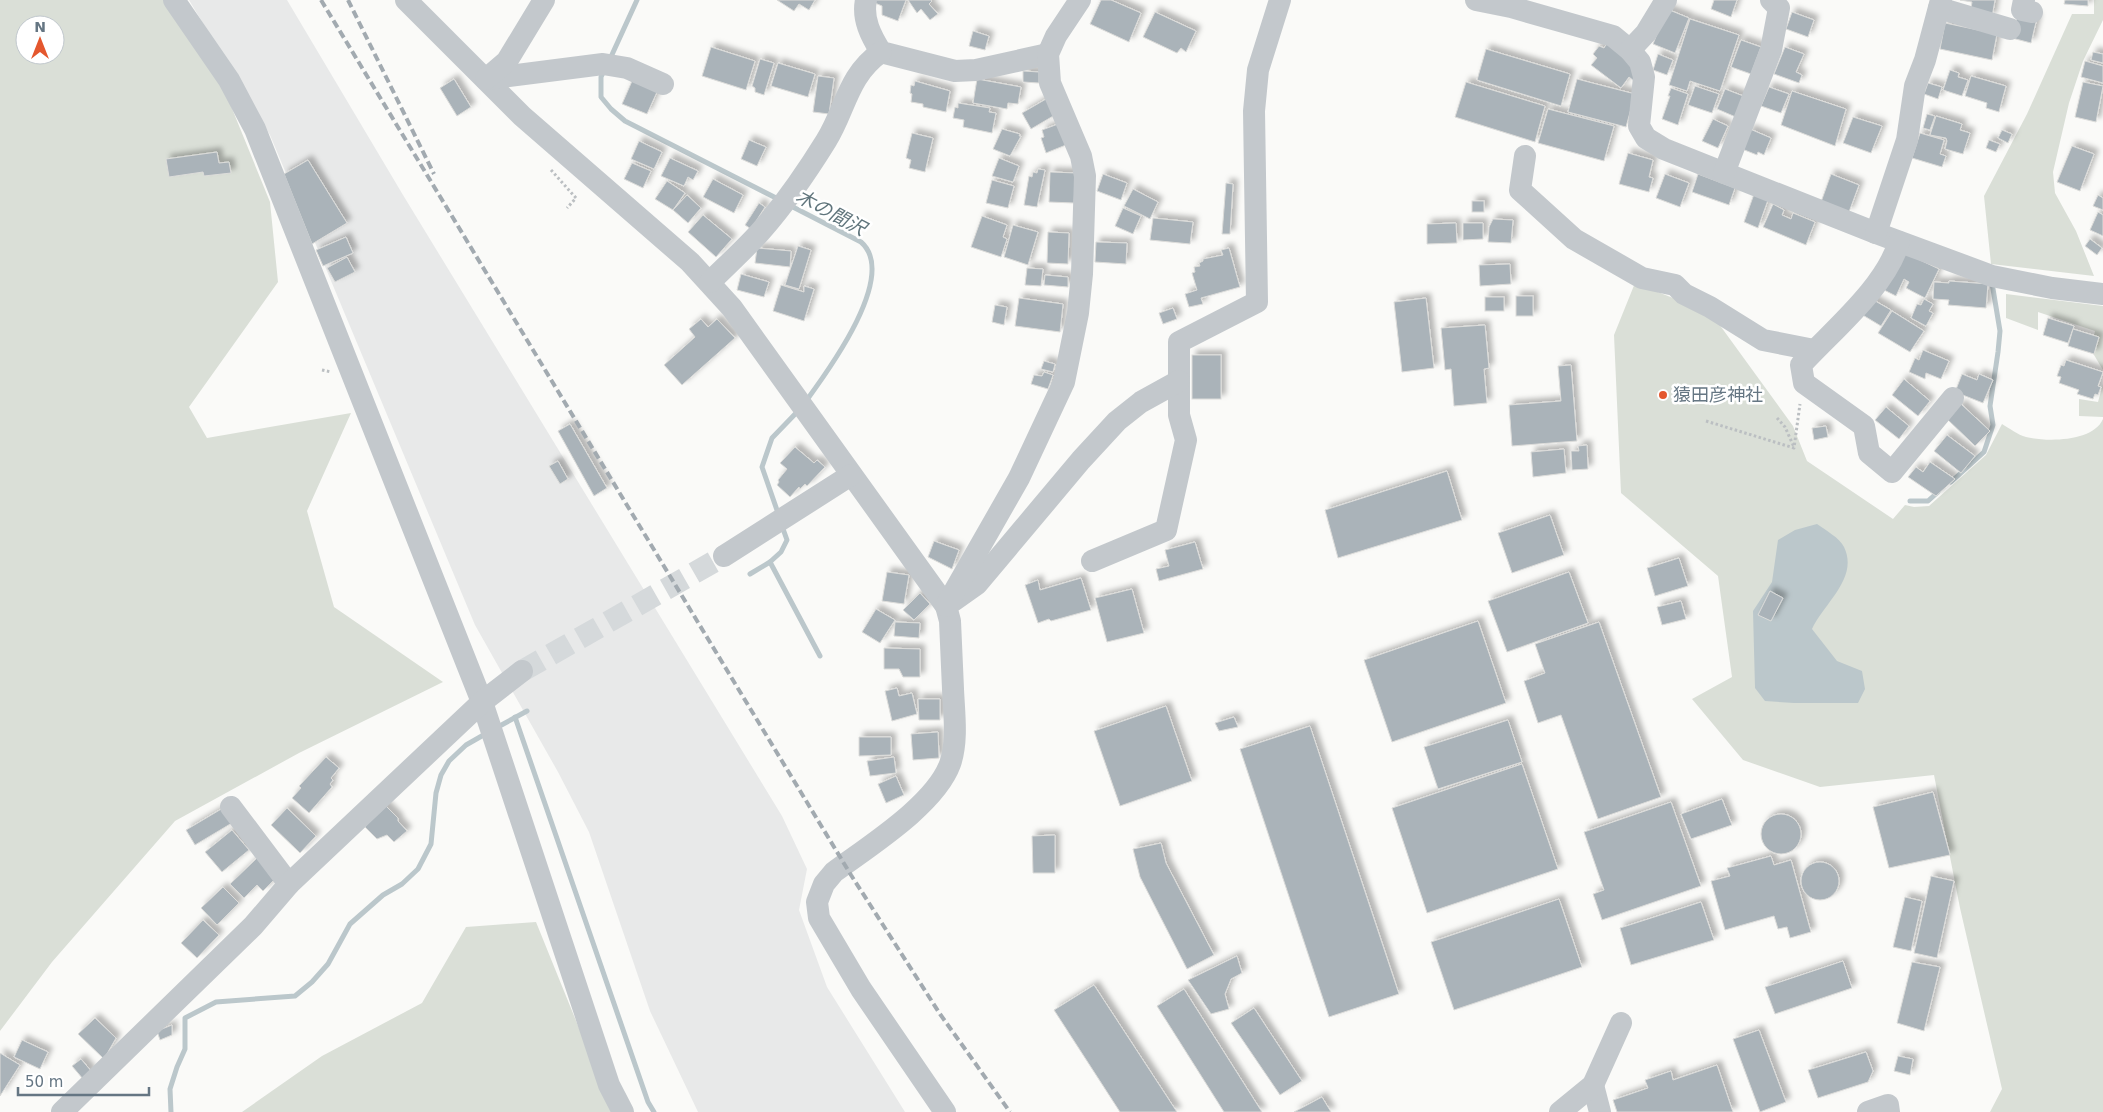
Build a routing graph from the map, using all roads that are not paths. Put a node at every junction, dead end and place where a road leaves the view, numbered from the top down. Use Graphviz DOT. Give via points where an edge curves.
graph roads {
  1 [pos="174,0"];
  2 [pos="406,0"];
  3 [pos="544,0"];
  4 [pos="866,0"];
  5 [pos="1080,0"];
  6 [pos="1280,0"];
  7 [pos="1476,0"];
  8 [pos="1666,0"];
  9 [pos="1771,0"];
  10 [pos="1940,4"];
  11 [pos="2010,29"];
  12 [pos="1630,50"];
  13 [pos="881,52"];
  14 [pos="1048,54"];
  15 [pos="486,79"];
  16 [pos="663,84"];
  17 [pos="1525,156"];
  18 [pos="1724,173"];
  19 [pos="1876,233"];
  20 [pos="1899,242"];
  21 [pos="710,282"];
  22 [pos="2103,294"];
  23 [pos="1814,350"];
  24 [pos="1179,380"];
  25 [pos="1953,398"];
  26 [pos="851,475"];
  27 [pos="724,556"];
  28 [pos="1092,561"];
  29 [pos="946,606"];
  30 [pos="522,671"];
  31 [pos="485,711"];
  32 [pos="231,807"];
  33 [pos="289,884"];
  34 [pos="1622,1023"];
  35 [pos="1593,1085"];
  36 [pos="62,1112"];
  37 [pos="623,1112"];
  38 [pos="945,1112"];
  39 [pos="1560,1112"];
  40 [pos="1600,1112"];
  41 [pos="1868,1112"];
  42 [pos="1889,1112"];
  1 -- 31 [label="street" via="228,80 254,129"];
  2 -- 15 [label="street"];
  3 -- 15 [label="street" via="507,61"];
  4 -- 13 [label="street" via="864,10 870,33"];
  5 -- 14 [label="street"];
  6 -- 24 [label="street" via="1258,70 1254,110 1257,302 1179,342"];
  7 -- 12 [label="street" via="1613,36"];
  8 -- 12 [label="street" via="1646,33"];
  9 -- 18 [label="street" via="1779,8 1771,50"];
  10 -- 11 [label="street"];
  10 -- 19 [label="street" via="1915,86 1906,140"];
  12 -- 18 [label="street" via="1640,62 1644,77 1639,126 1646,138 1664,149"];
  13 -- 14 [label="street" via="955,71 976,70"];
  13 -- 21 [label="street" via="868,61 856,76 827,140 762,230"];
  14 -- 29 [label="street" via="1050,83 1085,176 1078,313 1064,382 1019,478"];
  15 -- 16 [label="street" via="603,64 627,68"];
  15 -- 21 [label="street" via="522,116"];
  17 -- 23 [label="street" via="1520,190 1574,239 1642,278 1675,285 1684,294 1763,340"];
  18 -- 19 [label="street"];
  19 -- 20 [label="street"];
  20 -- 22 [label="street" via="2007,280"];
  20 -- 23 [label="street" via="1894,259 1870,293"];
  21 -- 26 [label="street"];
  23 -- 25 [label="street" via="1801,365 1804,384 1864,426 1869,453 1892,472"];
  24 -- 28 [label="street" via="1179,415 1186,440 1166,530"];
  24 -- 29 [label="street" via="1141,402 1117,421 977,584"];
  26 -- 27 [label="street"];
  26 -- 29 [label="street"];
  29 -- 38 [label="street" via="950,621 955,723 950,764 938,785 913,812 834,872 824,884 817,902 819,918 840,958"];
  30 -- 31 [label="street"];
  31 -- 33 [label="street"];
  31 -- 37 [label="street" via="609,1085"];
  32 -- 33 [label="street"];
  33 -- 36 [label="street" via="253,926"];
  34 -- 35 [label="street"];
  35 -- 39 [label="street"];
  35 -- 40 [label="street"];
  41 -- 42 [label="street" via="1888,1105"];
}
